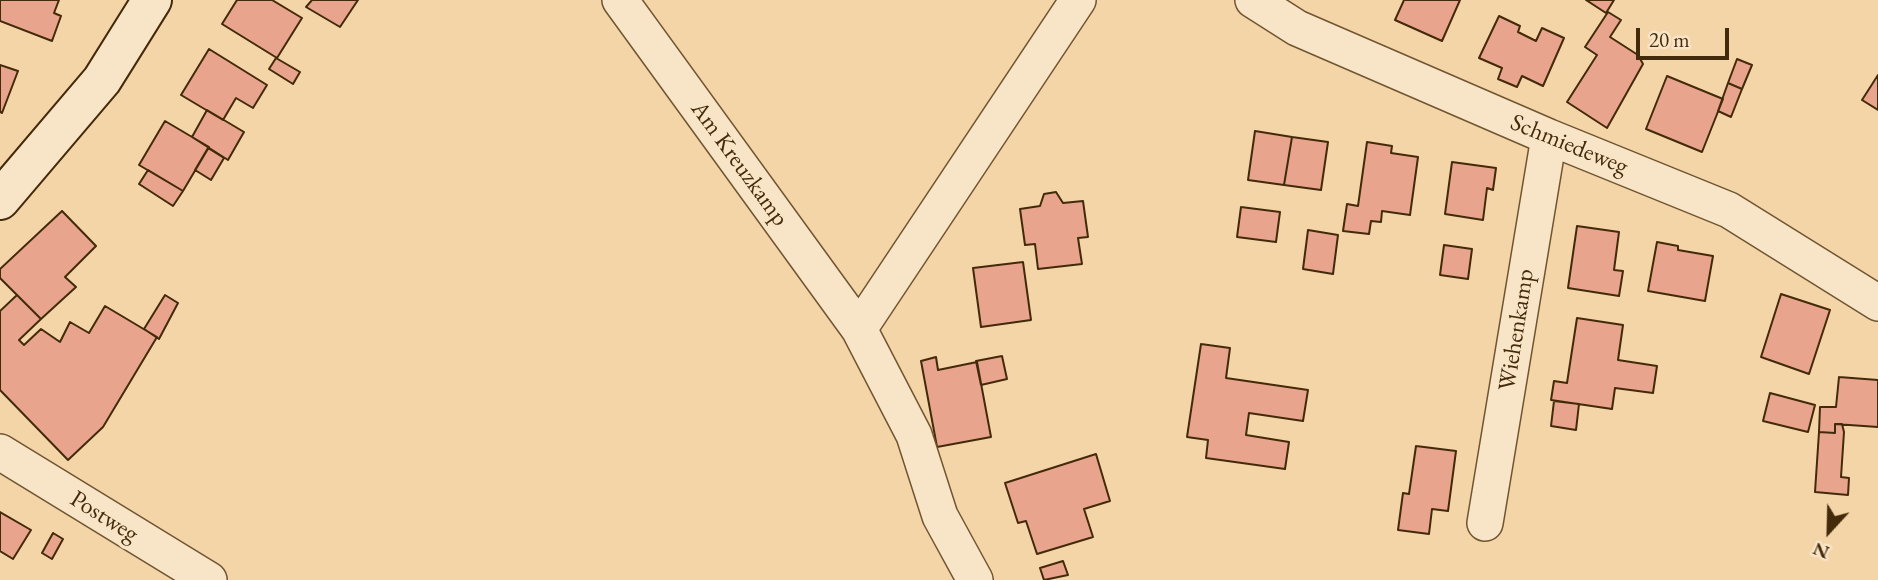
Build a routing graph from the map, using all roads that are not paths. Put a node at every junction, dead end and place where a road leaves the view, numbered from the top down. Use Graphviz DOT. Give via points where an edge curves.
graph roads {
  1 [pos="152,0"];
  2 [pos="620,0"];
  3 [pos="1079,0"];
  4 [pos="1253,0"];
  5 [pos="1549,137"];
  6 [pos="0,200"];
  7 [pos="1878,303"];
  8 [pos="859,329"];
  9 [pos="0,452"];
  10 [pos="1485,523"];
  11 [pos="209,580"];
  12 [pos="975,580"];
  1 -- 6 [label="street" via="102,80"];
  2 -- 8 [label="street, Am Kreuzkamp"];
  3 -- 8 [label="street"];
  4 -- 5 [label="street, Schmiedeweg" via="1297,28"];
  5 -- 7 [label="street, Schmiedeweg" via="1730,210"];
  5 -- 10 [label="street, Wiehenkamp"];
  8 -- 12 [label="street, Am Kreuzkamp" via="914,435 940,516"];
  9 -- 11 [label="street, Postweg"];
}
